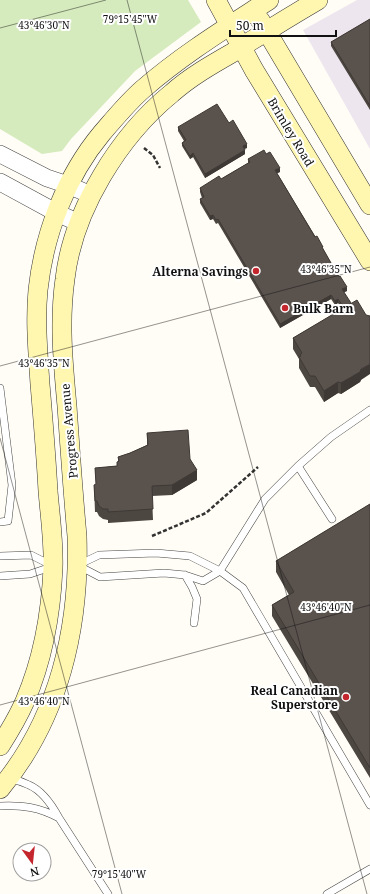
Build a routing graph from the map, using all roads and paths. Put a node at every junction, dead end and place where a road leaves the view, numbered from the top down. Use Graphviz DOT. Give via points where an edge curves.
graph roads {
  1 [pos="216,0"];
  2 [pos="318,0"];
  3 [pos="257,3"];
  4 [pos="230,25"];
  5 [pos="266,30"];
  6 [pos="241,46"];
  7 [pos="144,148"];
  8 [pos="0,154"];
  9 [pos="160,168"];
  10 [pos="0,182"];
  11 [pos="68,185"];
  12 [pos="92,195"];
  13 [pos="370,204"];
  14 [pos="56,213"];
  15 [pos="79,223"];
  16 [pos="364,237"];
  17 [pos="370,261"];
  18 [pos="0,388"];
  19 [pos="370,410"];
  20 [pos="298,466"];
  21 [pos="258,467"];
  22 [pos="332,519"];
  23 [pos="0,522"];
  24 [pos="152,536"];
  25 [pos="0,556"];
  26 [pos="53,566"];
  27 [pos="78,566"];
  28 [pos="220,571"];
  29 [pos="185,575"];
  30 [pos="0,576"];
  31 [pos="194,623"];
  32 [pos="0,746"];
  33 [pos="3,781"];
  34 [pos="370,805"];
  35 [pos="0,806"];
  36 [pos="59,818"];
  37 [pos="370,869"];
  38 [pos="108,894"];
  39 [pos="327,894"];
  1 -- 4 [label="main road, Brimley Road"];
  2 -- 5 [label="main road, Progress Avenue"];
  3 -- 4 [label="main road, Progress Avenue"];
  3 -- 5 [label="main road"];
  4 -- 6 [label="main road, Brimley Road"];
  4 -- 11 [label="main road, Progress Avenue" via="141,90 101,135"];
  5 -- 6 [label="main road, Progress Avenue"];
  5 -- 13 [label="main road"];
  6 -- 12 [label="main road, Progress Avenue" via="197,74 151,112 123,144"];
  6 -- 16 [label="main road, Brimley Road" via="254,70"];
  7 -- 9 [label="path" via="153,156"];
  8 -- 11 [label="street" via="47,178"];
  10 -- 14 [label="street"];
  11 -- 12 [label="street"];
  11 -- 14 [label="main road, Progress Avenue"];
  12 -- 15 [label="main road, Progress Avenue"];
  14 -- 15 [label="street"];
  14 -- 26 [label="main road, Progress Avenue" via="38,289 37,323"];
  15 -- 27 [label="main road, Progress Avenue" via="65,278 61,318"];
  16 -- 17 [label="main road, Brimley Road"];
  18 -- 23 [label="lane" via="12,486 8,521"];
  19 -- 20 [label="lane" via="331,437"];
  20 -- 22 [label="lane"];
  20 -- 28 [label="lane" via="265,499"];
  21 -- 24 [label="path" via="206,513"];
  25 -- 26 [label="lane" via="31,555"];
  26 -- 27 [label="main road"];
  26 -- 30 [label="lane" via="30,574"];
  26 -- 32 [label="main road, Progress Avenue" via="48,621 36,672 24,702"];
  27 -- 28 [label="lane" via="99,555 156,553 190,556"];
  27 -- 29 [label="lane" via="100,577 164,573"];
  27 -- 33 [label="main road, Progress Avenue" via="74,615 57,688 43,723"];
  28 -- 29 [label="lane" via="203,581"];
  28 -- 34 [label="lane" via="243,588"];
  29 -- 31 [label="lane" via="197,599"];
  33 -- 36 [label="lane" via="30,785 53,806"];
  35 -- 36 [label="lane" via="16,805 46,811"];
  36 -- 38 [label="lane"];
  37 -- 39 [label="lane"];
}
